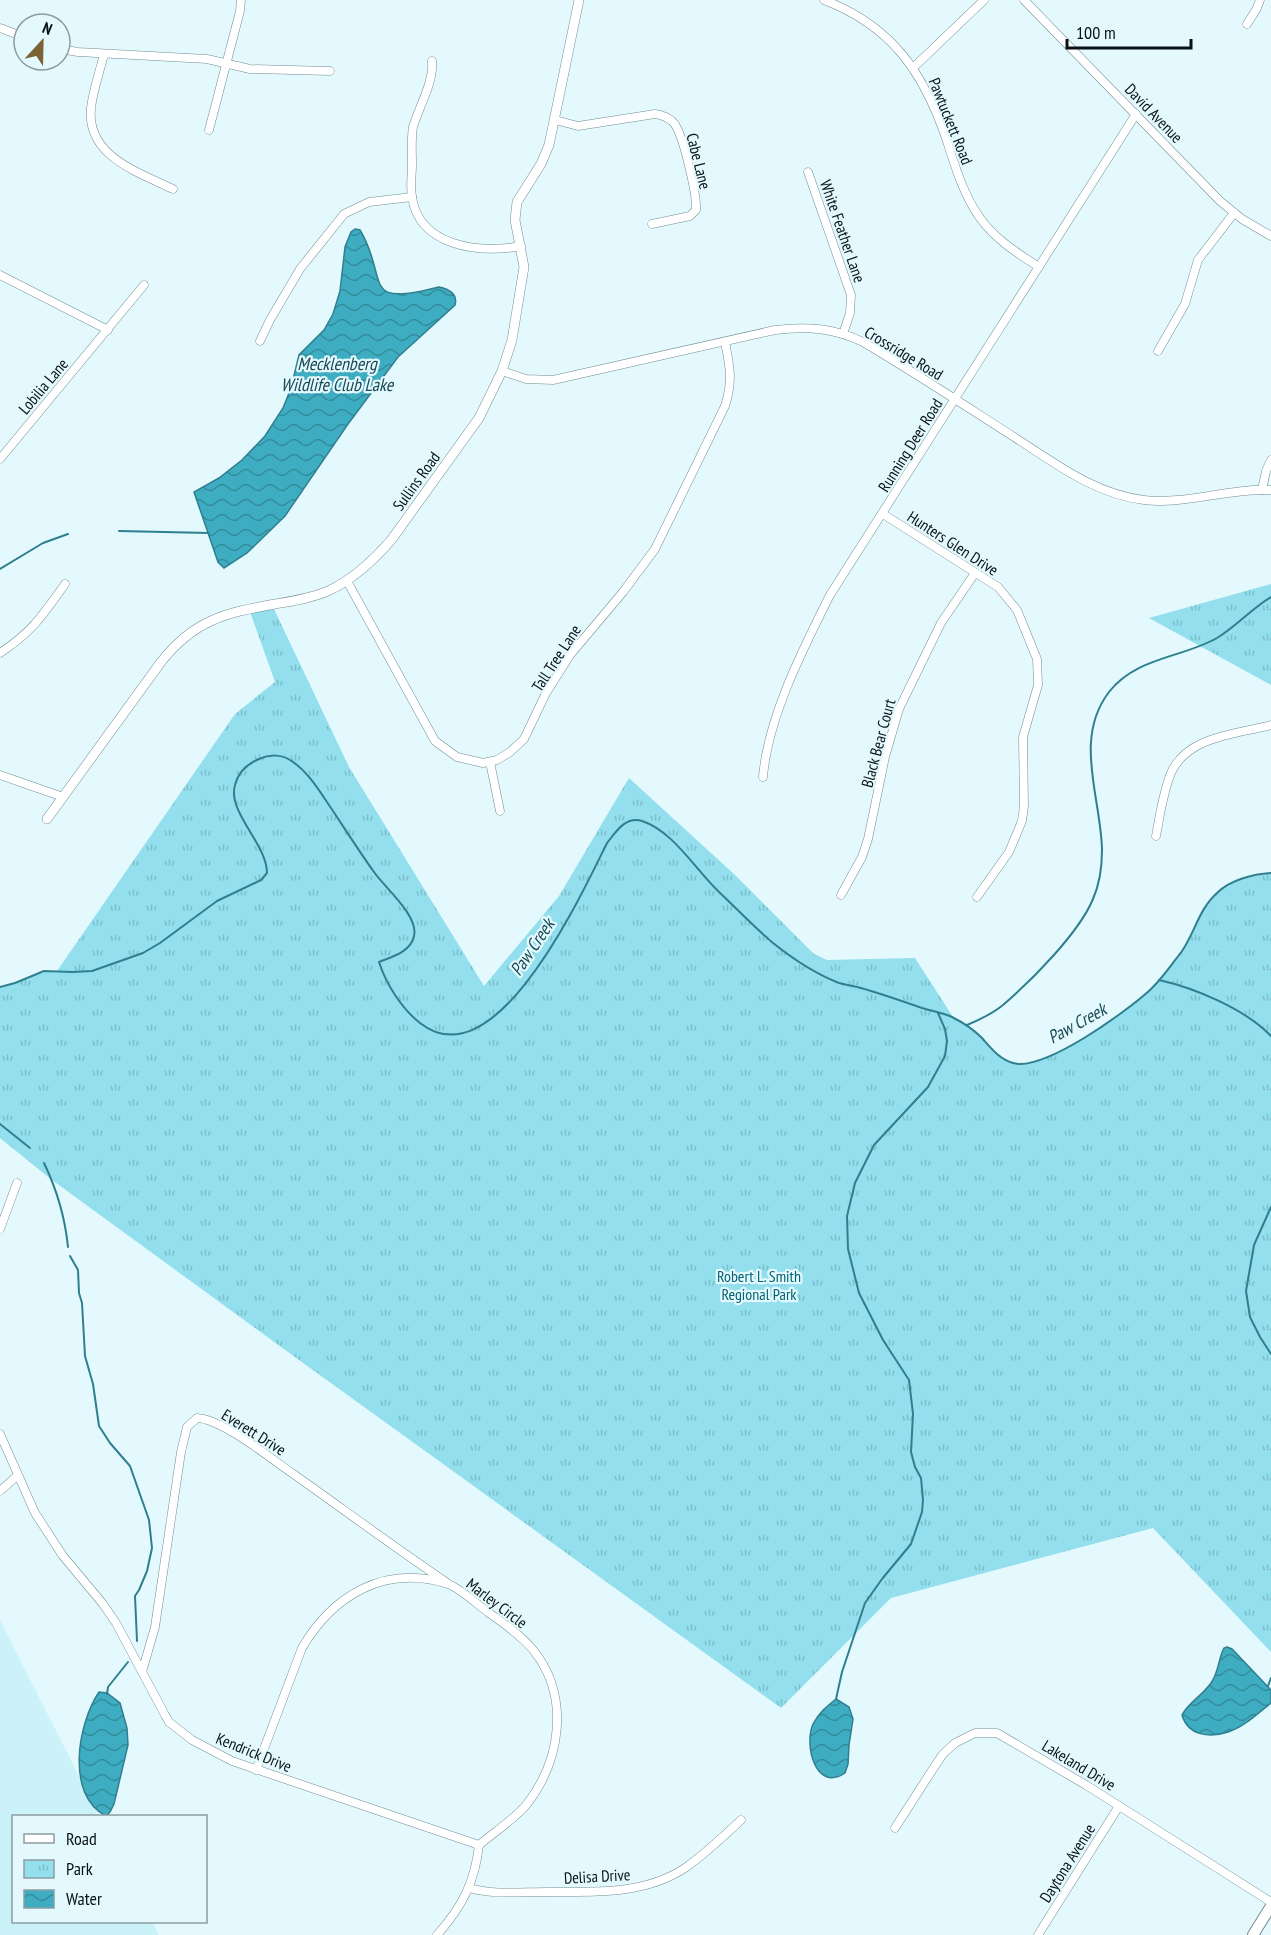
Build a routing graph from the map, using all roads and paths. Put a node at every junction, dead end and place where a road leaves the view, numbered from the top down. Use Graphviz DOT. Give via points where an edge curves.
graph roads {
  1 [pos="241,0"];
  2 [pos="579,0"];
  3 [pos="824,0"];
  4 [pos="984,0"];
  5 [pos="1024,0"];
  6 [pos="1260,0"];
  7 [pos="1247,24"];
  8 [pos="72,50"];
  9 [pos="104,54"];
  10 [pos="432,61"];
  11 [pos="227,64"];
  12 [pos="914,68"];
  13 [pos="330,71"];
  14 [pos="1136,114"];
  15 [pos="555,120"];
  16 [pos="209,130"];
  17 [pos="808,172"];
  18 [pos="173,189"];
  19 [pos="411,197"];
  20 [pos="1234,213"];
  21 [pos="652,224"];
  22 [pos="1271,236"];
  23 [pos="521,246"];
  24 [pos="1039,267"];
  25 [pos="0,275"];
  26 [pos="144,285"];
  27 [pos="108,330"];
  28 [pos="843,334"];
  29 [pos="260,341"];
  30 [pos="725,342"];
  31 [pos="1158,351"];
  32 [pos="502,371"];
  33 [pos="955,400"];
  34 [pos="0,459"];
  35 [pos="1271,460"];
  36 [pos="1267,490"];
  37 [pos="883,514"];
  38 [pos="975,573"];
  39 [pos="347,581"];
  40 [pos="65,584"];
  41 [pos="0,653"];
  42 [pos="1271,725"];
  43 [pos="490,762"];
  44 [pos="0,774"];
  45 [pos="763,777"];
  46 [pos="63,797"];
  47 [pos="500,811"];
  48 [pos="48,819"];
  49 [pos="1156,836"];
  50 [pos="841,896"];
  51 [pos="977,897"];
  52 [pos="17,1183"];
  53 [pos="0,1229"];
  54 [pos="0,1434"];
  55 [pos="17,1476"];
  56 [pos="0,1491"];
  57 [pos="450,1585"];
  58 [pos="142,1671"];
  59 [pos="256,1770"];
  60 [pos="1119,1806"];
  61 [pos="741,1820"];
  62 [pos="895,1828"];
  63 [pos="479,1845"];
  64 [pos="469,1888"];
  65 [pos="1271,1904"];
  66 [pos="437,1935"];
  67 [pos="1038,1935"];
  68 [pos="1253,1935"];
  1 -- 11 [label="street"];
  2 -- 15 [label="street, Sullins Road"];
  3 -- 12 [label="street, Pawtuckett Road" via="868,22"];
  4 -- 12 [label="street"];
  5 -- 14 [label="street, David Avenue"];
  6 -- 7 [label="street"];
  8 -- 9 [label="street"];
  9 -- 11 [label="street" via="194,58"];
  9 -- 18 [label="street" via="91,108 98,141 117,161"];
  10 -- 19 [label="street" via="432,75 412,134"];
  11 -- 13 [label="street" via="250,69"];
  11 -- 16 [label="street"];
  12 -- 24 [label="street, Pawtuckett Road" via="935,109 972,207 994,234"];
  14 -- 20 [label="street, David Avenue"];
  14 -- 24 [label="street, Running Deer Road"];
  15 -- 21 [label="street, Cabe Lane" via="578,126 655,114 674,123 683,144 696,210 690,216"];
  15 -- 23 [label="street, Sullins Road" via="546,155 517,202 515,220"];
  17 -- 28 [label="street, White Feather Lane" via="851,295"];
  19 -- 23 [label="street" via="426,226 447,241 497,250"];
  19 -- 29 [label="street" via="369,202 344,214 300,269"];
  20 -- 22 [label="street, David Avenue"];
  20 -- 31 [label="street" via="1198,260 1185,304"];
  23 -- 32 [label="street, Sullins Road" via="522,283"];
  24 -- 33 [label="street, Running Deer Road"];
  25 -- 27 [label="street"];
  26 -- 27 [label="street, Lobilia Lane"];
  27 -- 34 [label="street, Lobilia Lane"];
  28 -- 30 [label="street, Crossridge Road" via="821,328 793,328"];
  28 -- 33 [label="street, Crossridge Road"];
  30 -- 32 [label="street, Crossridge Road" via="553,380 526,379"];
  30 -- 43 [label="street, Tall Tree Lane" via="730,391 665,531 642,568 570,655 524,739"];
  32 -- 39 [label="street, Sullins Road" via="479,418 392,539"];
  33 -- 36 [label="street, Crossridge Road" via="1087,483 1119,495 1169,500"];
  33 -- 37 [label="street, Running Deer Road"];
  35 -- 36 [label="street" via="1266,471"];
  37 -- 38 [label="street, Hunters Glen Drive"];
  37 -- 45 [label="street, Running Deer Road" via="830,595 803,652 766,748"];
  38 -- 50 [label="street, Black Bear Court" via="940,623 899,709 868,839"];
  38 -- 51 [label="street, Hunters Glen Drive" via="998,587 1017,610 1039,667 1036,696 1023,737 1022,821 1010,852"];
  39 -- 43 [label="street" via="435,741 457,757"];
  39 -- 46 [label="street, Sullins Road" via="298,600 214,618 191,631 161,662"];
  40 -- 41 [label="street" via="35,626"];
  42 -- 49 [label="street" via="1208,741 1180,757 1171,774"];
  43 -- 47 [label="street"];
  44 -- 46 [label="street"];
  46 -- 48 [label="street, Sullins Road"];
  52 -- 53 [label="street"];
  54 -- 55 [label="street, Kendrick Drive"];
  55 -- 56 [label="street"];
  55 -- 58 [label="street, Kendrick Drive" via="48,1535 104,1604"];
  57 -- 58 [label="street, Everett Drive" via="225,1428 197,1418 187,1427 181,1452 155,1627"];
  57 -- 59 [label="street, Marley Circle" via="406,1578 390,1581 354,1593 331,1609 302,1648"];
  57 -- 63 [label="street, Marley Circle" via="534,1651 551,1684 558,1727 554,1752 527,1805"];
  58 -- 59 [label="street, Kendrick Drive" via="159,1707 177,1729 220,1756"];
  59 -- 63 [label="street, Kendrick Drive"];
  60 -- 62 [label="street, Lakeland Drive" via="1010,1739 982,1732 964,1737 943,1754"];
  60 -- 65 [label="street, Lakeland Drive"];
  60 -- 67 [label="street, Daytona Avenue"];
  61 -- 64 [label="street, Delisa Drive" via="684,1868 641,1887 567,1892 483,1892"];
  63 -- 64 [label="street" via="477,1868"];
  64 -- 66 [label="street"];
  65 -- 68 [label="main road"];
}
